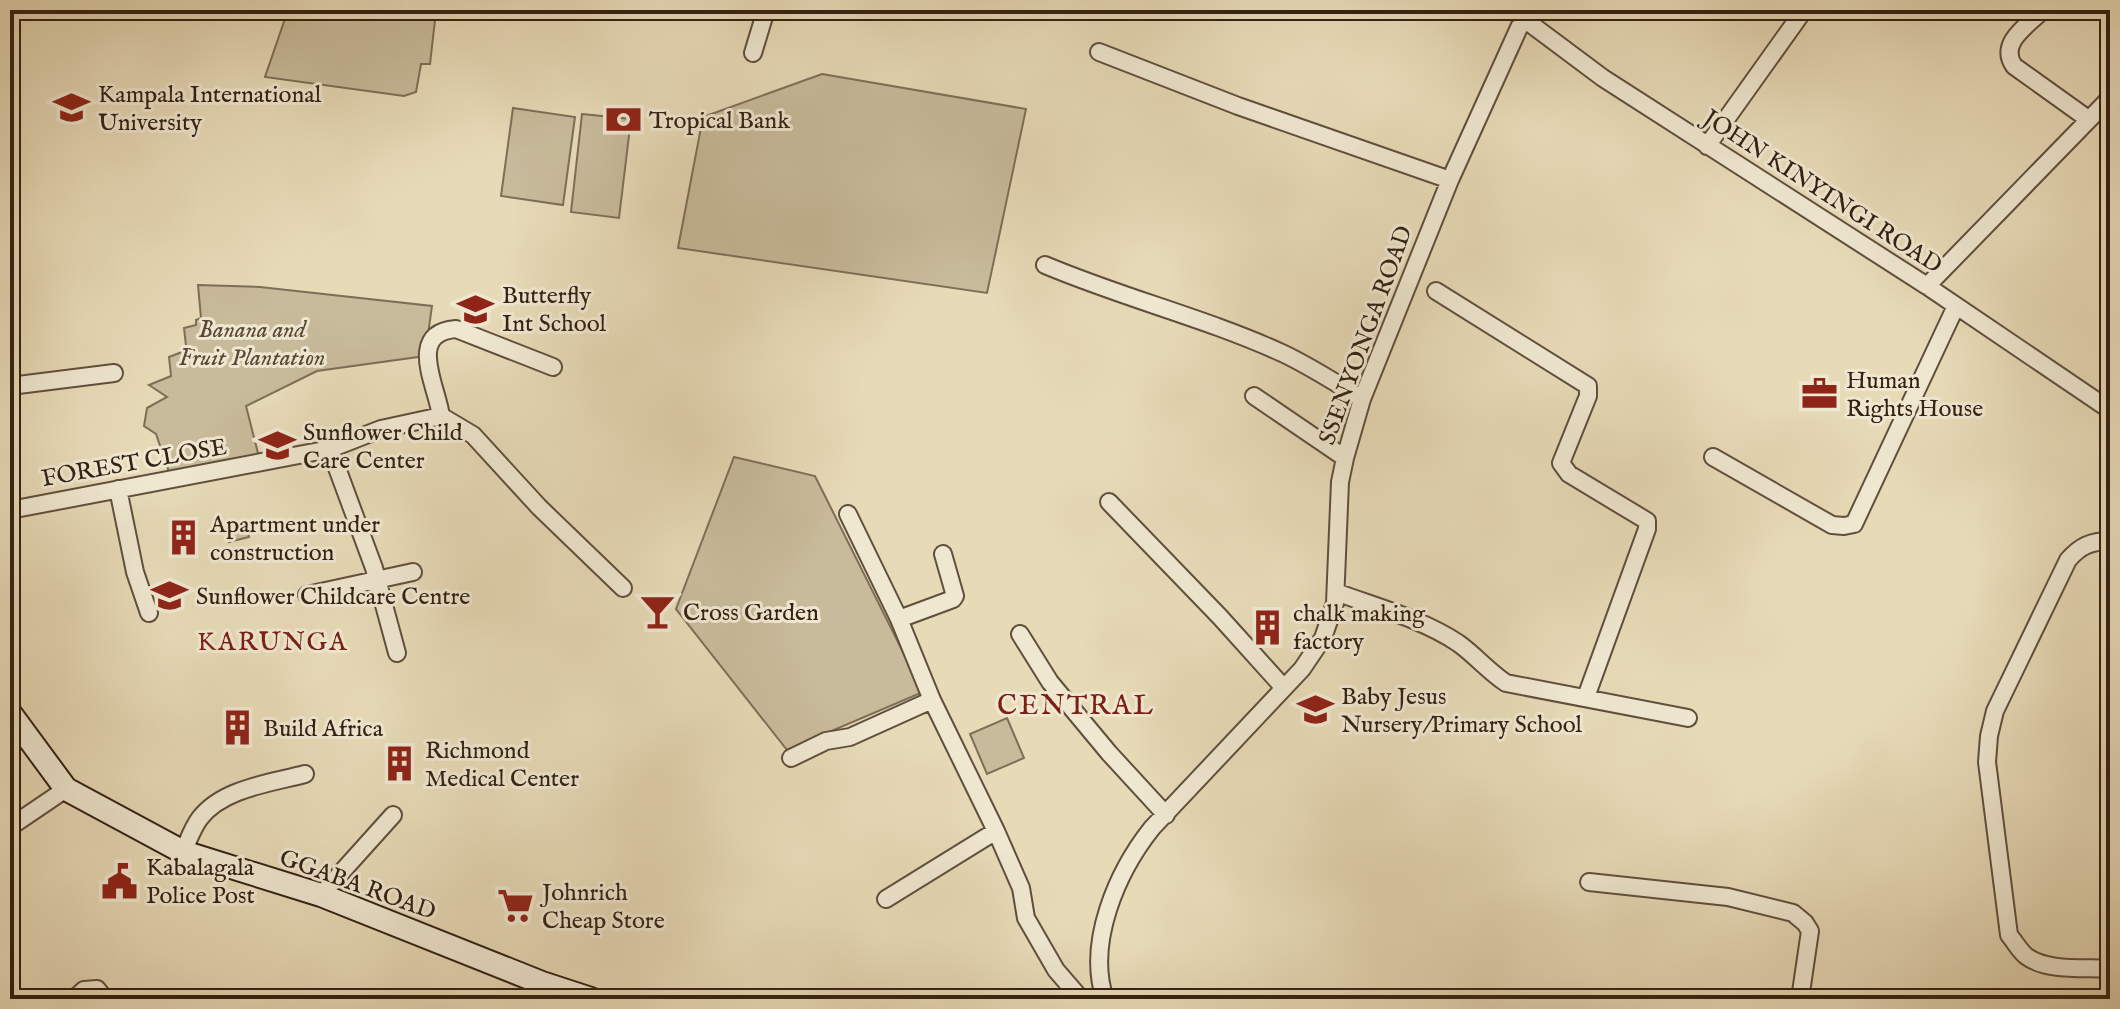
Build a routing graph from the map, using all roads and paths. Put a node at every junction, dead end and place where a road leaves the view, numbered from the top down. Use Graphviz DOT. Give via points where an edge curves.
graph roads {
  1 [pos="766,10"];
  2 [pos="1804,10"];
  3 [pos="2043,10"];
  4 [pos="1521,13"];
  5 [pos="1099,52"];
  6 [pos="753,53"];
  7 [pos="2110,98"];
  8 [pos="2088,119"];
  9 [pos="1707,146"];
  10 [pos="1450,180"];
  11 [pos="1045,265"];
  12 [pos="1411,276"];
  13 [pos="1927,286"];
  14 [pos="1956,306"];
  15 [pos="553,367"];
  16 [pos="114,373"];
  17 [pos="10,386"];
  18 [pos="1254,396"];
  19 [pos="1362,399"];
  20 [pos="2110,410"];
  21 [pos="441,416"];
  22 [pos="330,449"];
  23 [pos="1713,457"];
  24 [pos="1345,458"];
  25 [pos="118,489"];
  26 [pos="1109,502"];
  27 [pos="10,510"];
  28 [pos="848,514"];
  29 [pos="2110,541"];
  30 [pos="943,554"];
  31 [pos="413,572"];
  32 [pos="378,579"];
  33 [pos="623,588"];
  34 [pos="1336,592"];
  35 [pos="307,595"];
  36 [pos="149,613"];
  37 [pos="899,619"];
  38 [pos="1020,634"];
  39 [pos="397,653"];
  40 [pos="1284,688"];
  41 [pos="1586,697"];
  42 [pos="932,700"];
  43 [pos="10,713"];
  44 [pos="1688,718"];
  45 [pos="791,758"];
  46 [pos="305,774"];
  47 [pos="66,789"];
  48 [pos="393,815"];
  49 [pos="1166,815"];
  50 [pos="10,827"];
  51 [pos="996,831"];
  52 [pos="183,852"];
  53 [pos="1589,882"];
  54 [pos="321,895"];
  55 [pos="886,899"];
  56 [pos="2110,969"];
  57 [pos="74,999"];
  58 [pos="105,999"];
  59 [pos="591,999"];
  60 [pos="1081,999"];
  61 [pos="1105,999"];
  62 [pos="1800,999"];
  1 -- 6 [label="street"];
  2 -- 9 [label="street"];
  3 -- 8 [label="street" via="2013,39 2009,59"];
  4 -- 9 [label="street, JOHN KINYINGI ROAD" via="1603,78"];
  4 -- 10 [label="street, SSENYONGA ROAD"];
  5 -- 10 [label="street"];
  7 -- 8 [label="street"];
  8 -- 13 [label="street"];
  9 -- 13 [label="street, JOHN KINYINGI ROAD"];
  10 -- 12 [label="street, SSENYONGA ROAD"];
  11 -- 19 [label="street" via="1244,337"];
  12 -- 19 [label="street, SSENYONGA ROAD"];
  12 -- 41 [label="street" via="1588,386 1561,463 1569,474 1647,521"];
  13 -- 14 [label="street, JOHN KINYINGI ROAD"];
  14 -- 20 [label="street, JOHN KINYINGI ROAD"];
  14 -- 23 [label="street" via="1854,524 1832,525"];
  15 -- 21 [label="street" via="456,329 442,331 427,347"];
  16 -- 17 [label="street"];
  18 -- 24 [label="street"];
  19 -- 24 [label="street, SSENYONGA ROAD"];
  21 -- 22 [label="street, FOREST CLOSE" via="381,429"];
  21 -- 33 [label="street" via="473,435"];
  22 -- 25 [label="street, FOREST CLOSE"];
  22 -- 32 [label="street"];
  24 -- 34 [label="street, SSENYONGA ROAD"];
  25 -- 27 [label="street, FOREST CLOSE"];
  25 -- 36 [label="street"];
  26 -- 40 [label="street"];
  28 -- 37 [label="street"];
  29 -- 56 [label="street" via="2094,541 2068,560 1995,711 1987,762 2009,935 2034,961"];
  30 -- 37 [label="street" via="953,599"];
  31 -- 32 [label="street"];
  32 -- 35 [label="street"];
  32 -- 39 [label="street"];
  34 -- 40 [label="street, SSENYONGA ROAD" via="1315,653"];
  34 -- 41 [label="street" via="1437,631 1506,683"];
  37 -- 42 [label="street"];
  38 -- 49 [label="street" via="1050,682"];
  40 -- 49 [label="street, SSENYONGA ROAD"];
  41 -- 44 [label="street"];
  42 -- 45 [label="street"];
  42 -- 51 [label="street"];
  43 -- 47 [label="main road, GGABA ROAD"];
  46 -- 52 [label="street" via="214,805 200,818"];
  47 -- 50 [label="street"];
  47 -- 52 [label="main road, GGABA ROAD"];
  48 -- 54 [label="street"];
  49 -- 61 [label="street, SSENYONGA ROAD" via="1131,855 1114,890 1102,941"];
  51 -- 55 [label="street"];
  51 -- 60 [label="street" via="1038,942"];
  52 -- 54 [label="main road, GGABA ROAD"];
  53 -- 62 [label="street" via="1728,897 1793,913 1810,931"];
  54 -- 59 [label="main road, GGABA ROAD"];
  57 -- 58 [label="street" via="84,990 97,989"];
}
